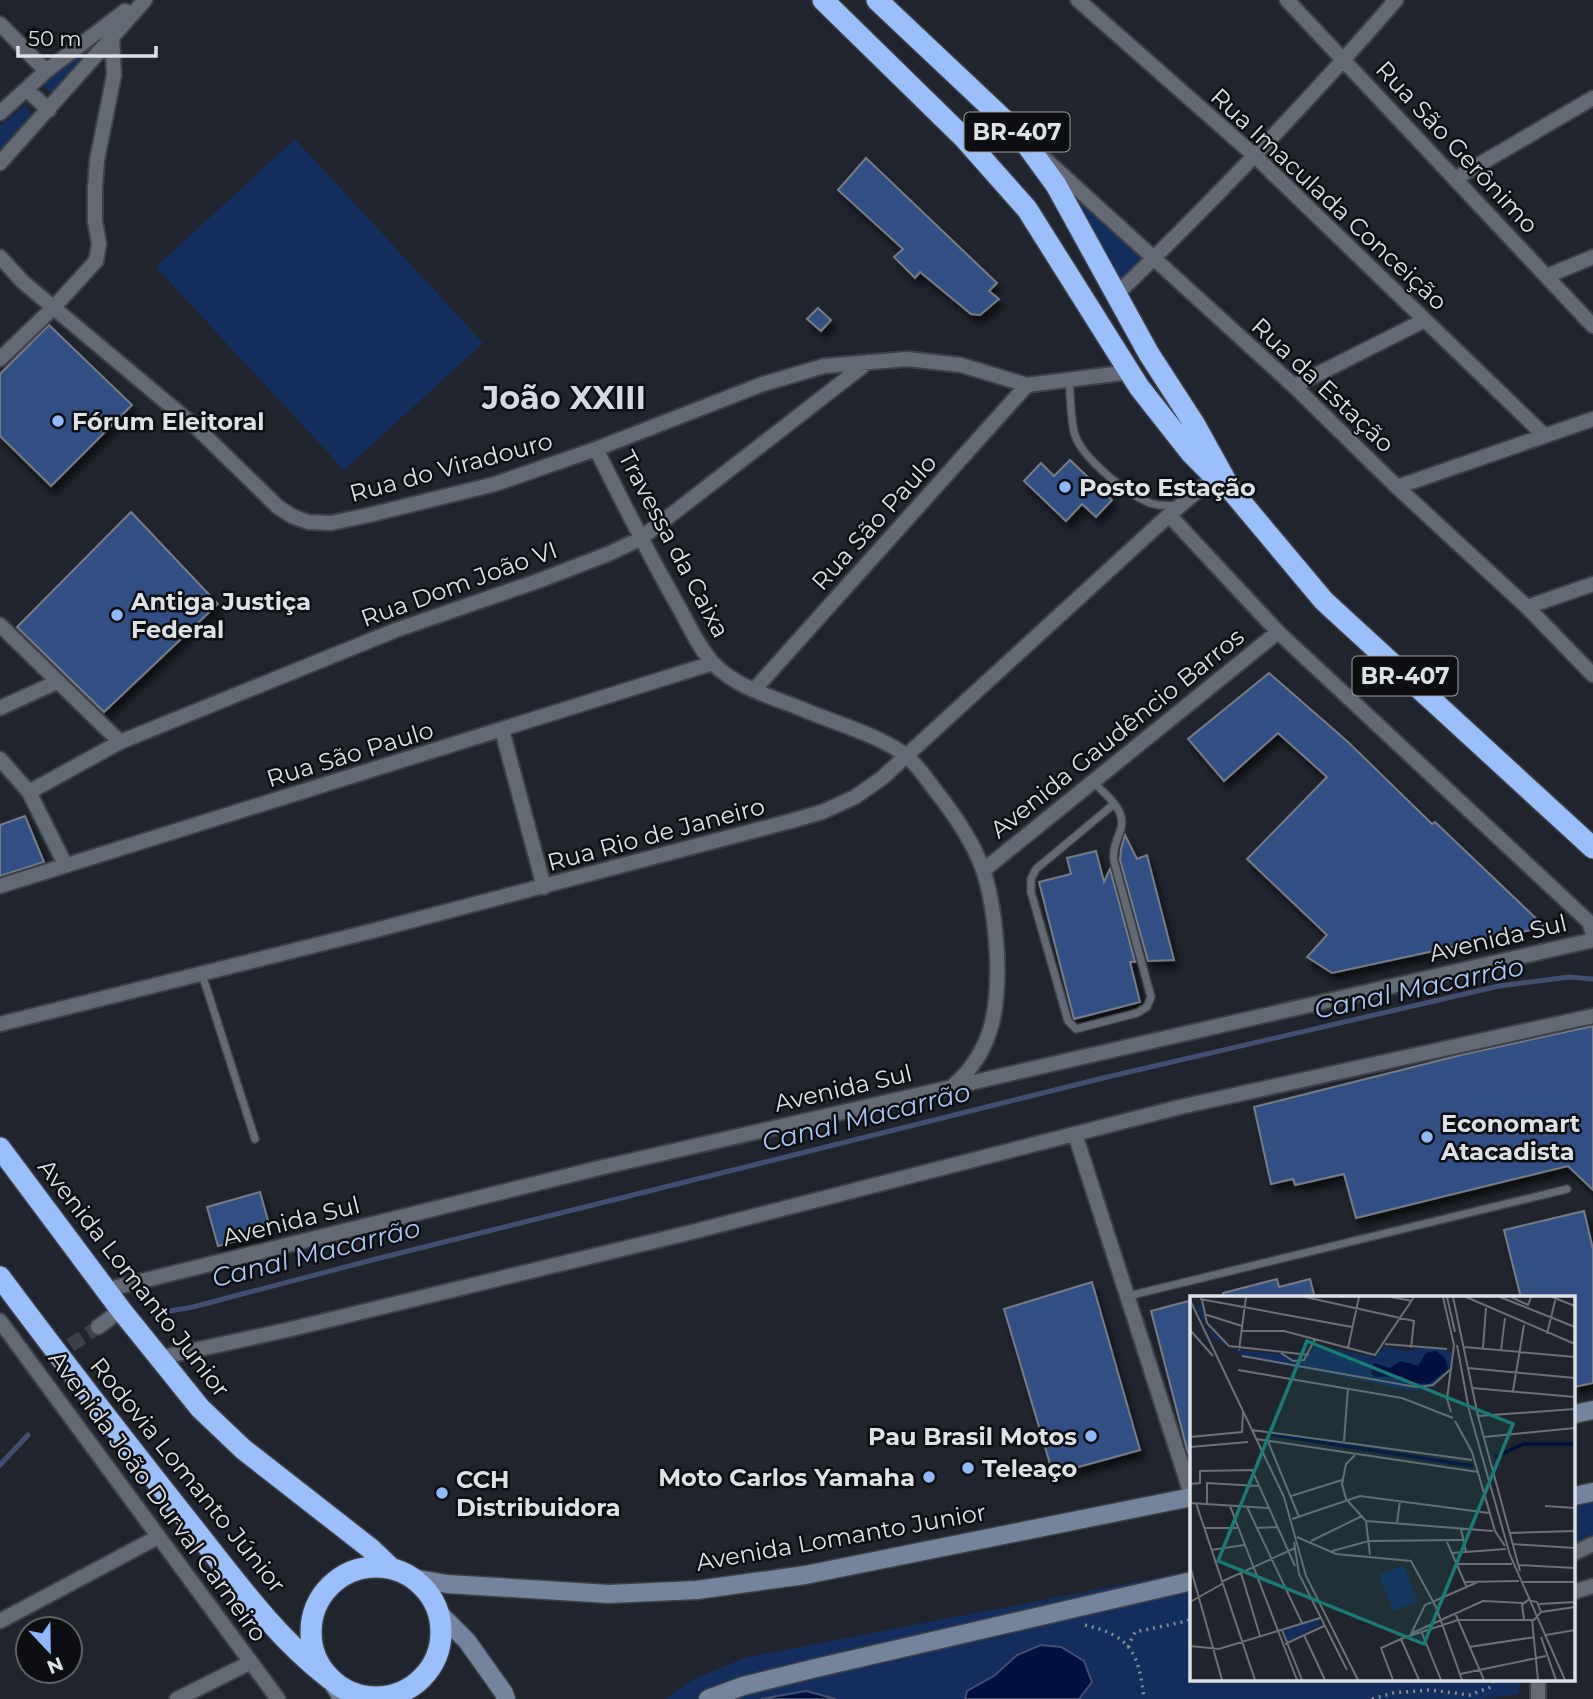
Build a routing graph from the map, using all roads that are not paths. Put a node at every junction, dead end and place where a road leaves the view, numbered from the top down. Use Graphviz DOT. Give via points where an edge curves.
graph roads {
  1 [pos="143,0"];
  2 [pos="823,0"];
  3 [pos="877,0"];
  4 [pos="1078,0"];
  5 [pos="1287,0"];
  6 [pos="1396,0"];
  7 [pos="0,24"];
  8 [pos="112,35"];
  9 [pos="1343,61"];
  10 [pos="46,71"];
  11 [pos="27,90"];
  12 [pos="1593,99"];
  13 [pos="49,110"];
  14 [pos="0,113"];
  15 [pos="1018,133"];
  16 [pos="1255,156"];
  17 [pos="0,163"];
  18 [pos="1456,178"];
  19 [pos="0,257"];
  20 [pos="1593,257"];
  21 [pos="1153,259"];
  22 [pos="1547,276"];
  23 [pos="1116,295"];
  24 [pos="54,307"];
  25 [pos="1425,320"];
  26 [pos="1593,326"];
  27 [pos="0,359"];
  28 [pos="870,361"];
  29 [pos="1130,372"];
  30 [pos="1069,381"];
  31 [pos="1027,385"];
  32 [pos="1294,386"];
  33 [pos="1593,419"];
  34 [pos="1544,435"];
  35 [pos="596,449"];
  36 [pos="1222,484"];
  37 [pos="1397,487"];
  38 [pos="1184,503"];
  39 [pos="1169,514"];
  40 [pos="640,538"];
  41 [pos="1593,584"];
  42 [pos="1527,607"];
  43 [pos="0,625"];
  44 [pos="1278,632"];
  45 [pos="713,663"];
  46 [pos="1593,674"];
  47 [pos="57,682"];
  48 [pos="754,690"];
  49 [pos="0,708"];
  50 [pos="502,730"];
  51 [pos="120,742"];
  52 [pos="906,755"];
  53 [pos="0,759"];
  54 [pos="1093,782"];
  55 [pos="29,792"];
  56 [pos="1114,804"];
  57 [pos="1593,848"];
  58 [pos="65,864"];
  59 [pos="985,869"];
  60 [pos="0,886"];
  61 [pos="544,887"];
  62 [pos="1593,938"];
  63 [pos="202,974"];
  64 [pos="1593,1016"];
  65 [pos="0,1024"];
  66 [pos="953,1086"];
  67 [pos="1075,1134"];
  68 [pos="255,1139"];
  69 [pos="0,1148"];
  70 [pos="1567,1189"];
  71 [pos="0,1276"];
  72 [pos="105,1290"];
  73 [pos="1127,1297"];
  74 [pos="121,1310"];
  75 [pos="0,1321"];
  76 [pos="98,1327"];
  77 [pos="52,1358"];
  78 [pos="159,1358"];
  79 [pos="36,1369"];
  80 [pos="1190,1491"];
  81 [pos="1190,1497"];
  82 [pos="158,1537"];
  83 [pos="1593,1544"];
  84 [pos="1576,1552"];
  85 [pos="393,1569"];
  86 [pos="413,1578"];
  87 [pos="1190,1581"];
  88 [pos="1593,1586"];
  89 [pos="1576,1591"];
  90 [pos="439,1613"];
  91 [pos="0,1621"];
  92 [pos="251,1662"];
  93 [pos="330,1679"];
  94 [pos="177,1699"];
  95 [pos="278,1699"];
  96 [pos="342,1699"];
  97 [pos="506,1699"];
  98 [pos="708,1699"];
  1 -- 8 [label="street"];
  1 -- 10 [label="street"];
  2 -- 29 [label="highway, BR-407" via="964,138 1027,209"];
  3 -- 15 [label="highway, BR-407"];
  4 -- 16 [label="street, Rua Imaculada Conceição"];
  5 -- 9 [label="street, Rua São Gerônimo"];
  6 -- 9 [label="street"];
  7 -- 10 [label="street"];
  8 -- 13 [label="street"];
  8 -- 24 [label="street" via="114,75 97,160 94,221 98,254 92,267"];
  9 -- 16 [label="street"];
  9 -- 18 [label="street, Rua São Gerônimo"];
  10 -- 11 [label="street"];
  11 -- 13 [label="street"];
  11 -- 14 [label="street"];
  12 -- 18 [label="street"];
  13 -- 17 [label="street"];
  15 -- 21 [label="street, Rua da Estação"];
  15 -- 23 [label="highway, BR-407" via="1056,186"];
  16 -- 21 [label="street"];
  16 -- 25 [label="street, Rua Imaculada Conceição"];
  18 -- 22 [label="street, Rua São Gerônimo"];
  19 -- 24 [label="street, Rua do Viradouro"];
  20 -- 22 [label="street"];
  21 -- 23 [label="street"];
  21 -- 32 [label="street, Rua da Estação"];
  22 -- 26 [label="street, Rua São Gerônimo"];
  23 -- 36 [label="highway, BR-407" via="1220,467"];
  24 -- 27 [label="street"];
  24 -- 35 [label="street, Rua do Viradouro" via="197,428 278,507 308,522 369,516 495,484"];
  25 -- 32 [label="street"];
  25 -- 34 [label="street, Rua Imaculada Conceição"];
  28 -- 31 [label="street, Rua do Viradouro" via="907,359 961,365"];
  28 -- 35 [label="street, Rua do Viradouro" via="824,366 763,384"];
  28 -- 40 [label="street, Rua Dom João VI"];
  29 -- 30 [label="street, Rua do Viradouro"];
  29 -- 36 [label="highway, BR-407" via="1175,433"];
  30 -- 31 [label="street, Rua do Viradouro"];
  30 -- 38 [label="lane" via="1075,435 1086,453 1112,478 1151,503"];
  31 -- 48 [label="street, Rua São Paulo"];
  32 -- 37 [label="street, Rua da Estação"];
  33 -- 34 [label="street"];
  34 -- 37 [label="street"];
  35 -- 40 [label="street, Travessa da Caixa"];
  36 -- 38 [label="street, Rua Rio de Janeiro"];
  36 -- 57 [label="highway, BR-407" via="1324,601"];
  37 -- 42 [label="street, Rua da Estação"];
  38 -- 39 [label="street, Rua Rio de Janeiro"];
  39 -- 44 [label="street"];
  39 -- 52 [label="street, Rua Rio de Janeiro"];
  40 -- 45 [label="street, Travessa da Caixa"];
  40 -- 51 [label="street, Rua Dom João VI"];
  41 -- 42 [label="street"];
  42 -- 46 [label="street, Rua da Estação"];
  43 -- 47 [label="street"];
  44 -- 54 [label="street, Avenida Gaudêncio Barros"];
  44 -- 62 [label="street" via="1589,922"];
  45 -- 48 [label="street, Travessa da Caixa"];
  45 -- 50 [label="street, Rua São Paulo"];
  47 -- 49 [label="street"];
  47 -- 51 [label="street"];
  48 -- 52 [label="street, Travessa da Caixa"];
  50 -- 58 [label="street, Rua São Paulo"];
  50 -- 61 [label="street"];
  51 -- 55 [label="street, Rua Dom João VI"];
  52 -- 59 [label="street, Travessa da Caixa" via="949,807"];
  52 -- 61 [label="street, Rua Rio de Janeiro" via="855,797 822,812"];
  53 -- 55 [label="street"];
  54 -- 56 [label="lane"];
  54 -- 59 [label="street, Avenida Gaudêncio Barros"];
  55 -- 58 [label="street"];
  56 -- 56 [label="lane" via="1036,869 1031,880 1068,1020 1076,1029 1136,1013 1147,1007 1150,997 1114,860 1122,821"];
  58 -- 60 [label="street, Rua São Paulo"];
  59 -- 66 [label="street, Travessa da Caixa" via="999,990 985,1045 969,1072"];
  61 -- 63 [label="street, Rua Rio de Janeiro"];
  62 -- 66 [label="street, Avenida Sul"];
  63 -- 65 [label="street, Rua Rio de Janeiro"];
  63 -- 68 [label="lane"];
  64 -- 67 [label="street"];
  66 -- 72 [label="street, Avenida Sul"];
  67 -- 73 [label="street"];
  67 -- 78 [label="street" via="688,1233"];
  69 -- 72 [label="highway, Avenida Lomanto Junior"];
  70 -- 73 [label="lane"];
  71 -- 93 [label="highway, Rodovia Lomanto Júnior" via="245,1593 308,1662"];
  72 -- 74 [label="highway, Avenida Lomanto Junior"];
  73 -- 80 [label="street"];
  74 -- 76 [label="street"];
  74 -- 78 [label="highway, Avenida Lomanto Junior"];
  75 -- 79 [label="street, Avenida João Durval Carneiro"];
  77 -- 79 [label="street"];
  78 -- 85 [label="highway, Avenida Lomanto Junior" via="200,1408 243,1449"];
  79 -- 82 [label="street, Avenida João Durval Carneiro"];
  81 -- 86 [label="main road, Avenida Lomanto Junior" via="805,1575 697,1590 609,1594"];
  82 -- 91 [label="street"];
  82 -- 92 [label="street, Avenida João Durval Carneiro"];
  83 -- 84 [label="street"];
  85 -- 86 [label="highway"];
  85 -- 93 [label="highway" via="370,1567 348,1573 317,1603 311,1643 317,1663"];
  86 -- 90 [label="highway" via="429,1593"];
  87 -- 98 [label="main road" via="816,1668"];
  88 -- 89 [label="street"];
  90 -- 93 [label="highway" via="442,1635 437,1657 425,1676 407,1690 367,1697"];
  90 -- 97 [label="main road" via="467,1641"];
  92 -- 94 [label="street"];
  92 -- 95 [label="street, Avenida João Durval Carneiro"];
  93 -- 96 [label="main road, Rodovia Lomanto Júnior"];
}
